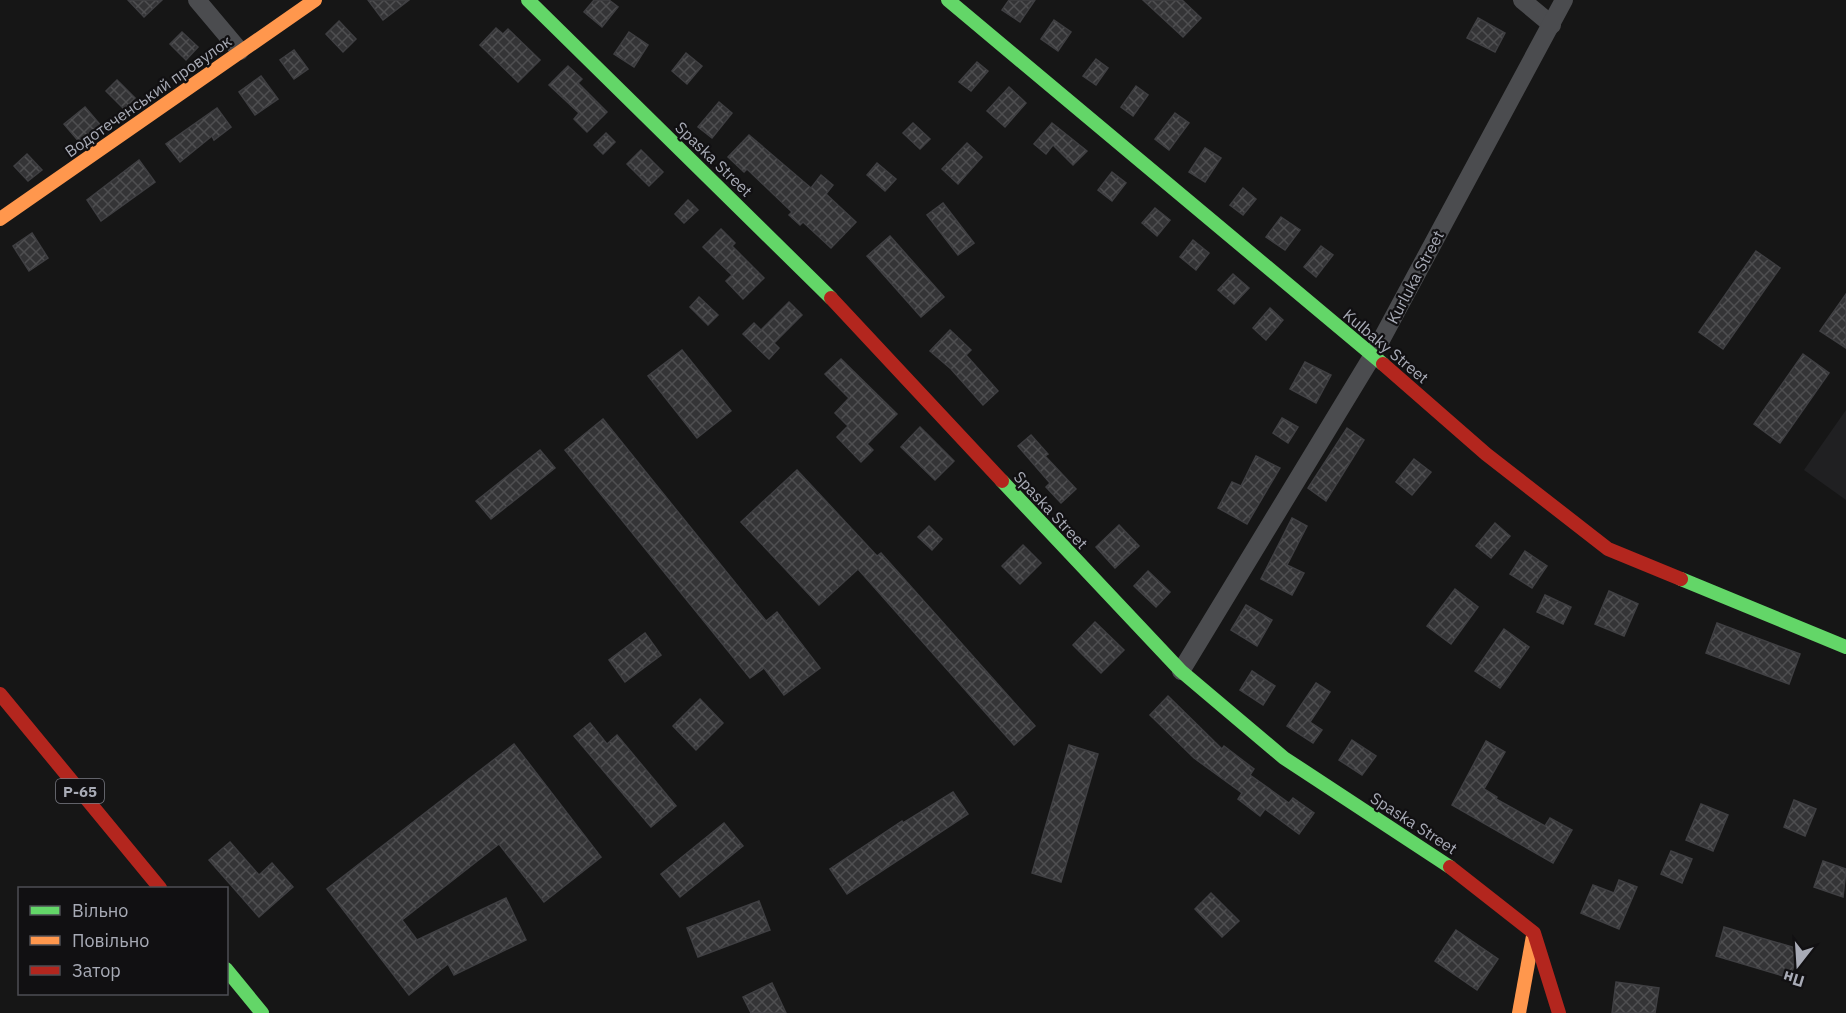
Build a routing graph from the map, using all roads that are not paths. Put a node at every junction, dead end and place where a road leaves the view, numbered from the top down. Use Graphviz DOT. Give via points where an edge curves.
graph roads {
  1 [pos="197,0"];
  2 [pos="315,0"];
  3 [pos="528,0"];
  4 [pos="948,0"];
  5 [pos="1522,0"];
  6 [pos="1563,0"];
  7 [pos="1552,26"];
  8 [pos="240,51"];
  9 [pos="0,219"];
  10 [pos="1373,355"];
  11 [pos="1846,647"];
  12 [pos="1181,671"];
  13 [pos="0,694"];
  14 [pos="159,887"];
  15 [pos="1534,933"];
  16 [pos="228,971"];
  17 [pos="262,1013"];
  18 [pos="1519,1013"];
  19 [pos="1559,1013"];
  1 -- 8 [label="street"];
  2 -- 8 [label="street, Водотеченський провулок"];
  3 -- 12 [label="street, Spaska Street" via="818,285"];
  4 -- 10 [label="street, Kulbaky Street"];
  5 -- 7 [label="street"];
  6 -- 7 [label="street, Kurluka Street"];
  7 -- 10 [label="street, Kurluka Street"];
  8 -- 9 [label="street, Водотеченський провулок"];
  10 -- 11 [label="street, Kulbaky Street" via="1486,454 1608,549"];
  10 -- 12 [label="street, Kurluka Street"];
  12 -- 15 [label="street, Spaska Street" via="1284,758 1453,869"];
  13 -- 14 [label="street, Р-65"];
  15 -- 18 [label="street"];
  15 -- 19 [label="street"];
  16 -- 17 [label="street"];
}
